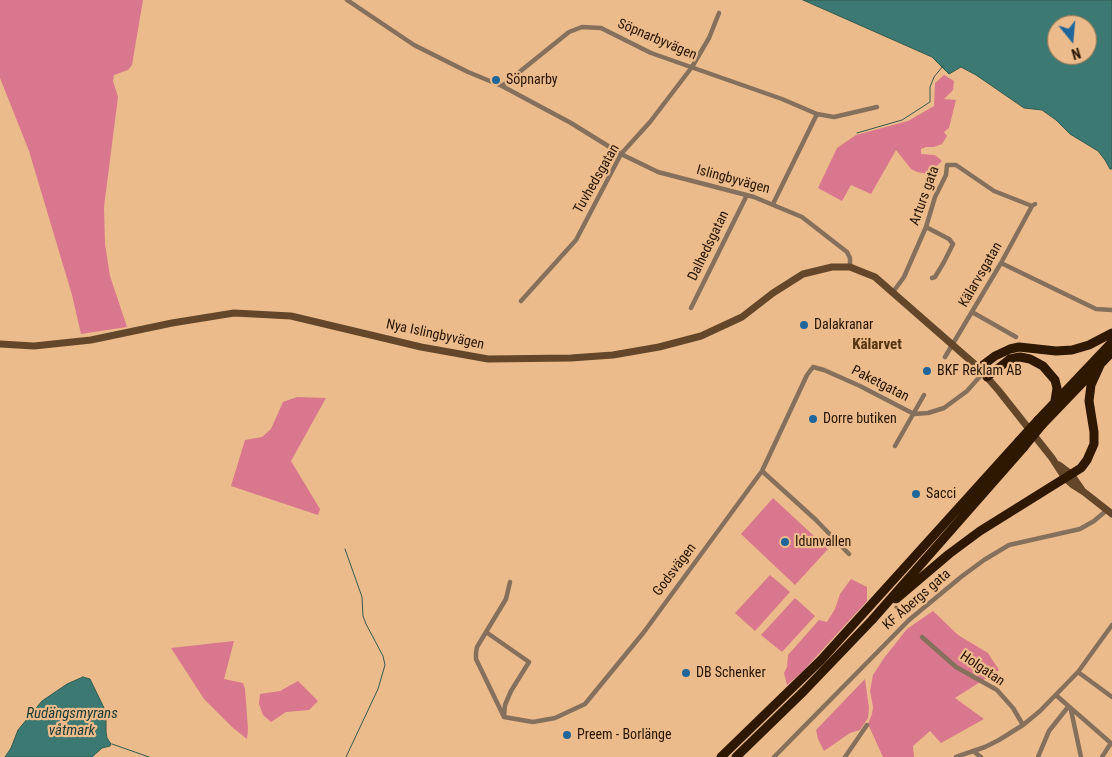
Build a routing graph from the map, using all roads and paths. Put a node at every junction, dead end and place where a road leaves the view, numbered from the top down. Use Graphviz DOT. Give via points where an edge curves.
graph roads {
  1 [pos="347,0"];
  2 [pos="719,13"];
  3 [pos="692,67"];
  4 [pos="502,86"];
  5 [pos="877,107"];
  6 [pos="817,114"];
  7 [pos="621,154"];
  8 [pos="747,195"];
  9 [pos="773,204"];
  10 [pos="1034,205"];
  11 [pos="926,227"];
  12 [pos="1002,264"];
  13 [pos="850,267"];
  14 [pos="932,278"];
  15 [pos="894,292"];
  16 [pos="521,302"];
  17 [pos="691,308"];
  18 [pos="1112,310"];
  19 [pos="972,312"];
  20 [pos="1112,333"];
  21 [pos="1016,337"];
  22 [pos="1112,342"];
  23 [pos="0,344"];
  24 [pos="953,344"];
  25 [pos="1112,352"];
  26 [pos="945,357"];
  27 [pos="1102,361"];
  28 [pos="813,367"];
  29 [pos="983,372"];
  30 [pos="924,395"];
  31 [pos="1055,401"];
  32 [pos="914,414"];
  33 [pos="1040,423"];
  34 [pos="1021,444"];
  35 [pos="895,446"];
  36 [pos="762,471"];
  37 [pos="1068,476"];
  38 [pos="1110,512"];
  39 [pos="849,554"];
  40 [pos="510,582"];
  41 [pos="872,620"];
  42 [pos="1112,625"];
  43 [pos="486,632"];
  44 [pos="922,637"];
  45 [pos="1078,672"];
  46 [pos="1112,690"];
  47 [pos="1104,693"];
  48 [pos="1057,696"];
  49 [pos="1112,697"];
  50 [pos="1069,708"];
  51 [pos="504,717"];
  52 [pos="867,725"];
  53 [pos="1023,725"];
  54 [pos="1111,743"];
  55 [pos="974,751"];
  56 [pos="721,757"];
  57 [pos="736,757"];
  58 [pos="774,757"];
  59 [pos="845,757"];
  60 [pos="956,757"];
  61 [pos="981,757"];
  62 [pos="1038,757"];
  63 [pos="1081,757"];
  64 [pos="1102,757"];
  1 -- 4 [label="street, Islingbyvägen" via="414,45"];
  2 -- 3 [label="street, Tuvhedsgatan"];
  3 -- 4 [label="street, Söpnarbyvägen" via="601,28 582,27 569,32"];
  3 -- 6 [label="street, Söpnarbyvägen"];
  3 -- 7 [label="street, Tuvhedsgatan"];
  4 -- 7 [label="street, Islingbyvägen"];
  5 -- 6 [label="street, Söpnarbyvägen" via="834,117"];
  6 -- 9 [label="street"];
  7 -- 8 [label="street, Islingbyvägen" via="658,172"];
  7 -- 16 [label="street, Tuvhedsgatan" via="576,240"];
  8 -- 9 [label="street, Islingbyvägen"];
  8 -- 17 [label="street, Dalhedsgatan"];
  9 -- 13 [label="street, Islingbyvägen" via="802,217 847,252"];
  10 -- 11 [label="street, Arturs gata" via="994,191 956,165 947,165"];
  10 -- 12 [label="street, Kälarvsgatan"];
  11 -- 14 [label="street" via="953,244"];
  11 -- 15 [label="street, Arturs gata"];
  12 -- 18 [label="street" via="1096,309"];
  12 -- 19 [label="street, Kälarvsgatan"];
  13 -- 15 [label="street" via="875,277"];
  13 -- 23 [label="street, Nya Islingbyvägen" via="832,267 803,274 742,318 701,336 613,355 488,359 421,348 291,316 234,313 91,340 34,346"];
  15 -- 24 [label="street"];
  19 -- 21 [label="street"];
  19 -- 24 [label="street, Kälarvsgatan"];
  20 -- 29 [label="highway" via="1072,350 1010,349 995,356"];
  22 -- 31 [label="highway"];
  24 -- 26 [label="street, Kälarvsgatan"];
  24 -- 29 [label="street"];
  25 -- 27 [label="highway"];
  27 -- 33 [label="highway"];
  27 -- 37 [label="highway" via="1090,393 1092,449 1081,468"];
  28 -- 32 [label="street, Paketgatan" via="860,386"];
  28 -- 36 [label="street, Godsvägen"];
  29 -- 31 [label="highway" via="1010,359 1030,359 1043,366 1055,380"];
  29 -- 32 [label="street, Paketgatan" via="967,391 944,408"];
  29 -- 37 [label="street"];
  30 -- 32 [label="street"];
  31 -- 33 [label="highway"];
  32 -- 35 [label="street"];
  33 -- 34 [label="highway, bridge"];
  34 -- 41 [label="highway"];
  34 -- 56 [label="highway" via="827,654"];
  36 -- 39 [label="street"];
  36 -- 51 [label="street, Godsvägen" via="644,632 585,704 555,718 533,722"];
  37 -- 38 [label="street"];
  37 -- 41 [label="highway" via="972,537"];
  38 -- 58 [label="street, KF Åbergs gata" via="1080,529 1009,545 961,576 895,633"];
  40 -- 43 [label="street" via="506,599"];
  41 -- 57 [label="highway"];
  42 -- 45 [label="street"];
  43 -- 51 [label="street" via="477,647 476,659"];
  43 -- 51 [label="street" via="529,662 511,691"];
  44 -- 53 [label="street, Holgatan" via="956,667 996,690"];
  45 -- 47 [label="street"];
  45 -- 48 [label="street"];
  46 -- 47 [label="street"];
  47 -- 49 [label="street"];
  48 -- 50 [label="street"];
  48 -- 53 [label="street"];
  50 -- 54 [label="street"];
  50 -- 62 [label="street" via="1049,731"];
  50 -- 63 [label="street"];
  52 -- 59 [label="street"];
  53 -- 55 [label="street"];
  54 -- 64 [label="street"];
  55 -- 60 [label="street"];
  55 -- 61 [label="street"];
}
